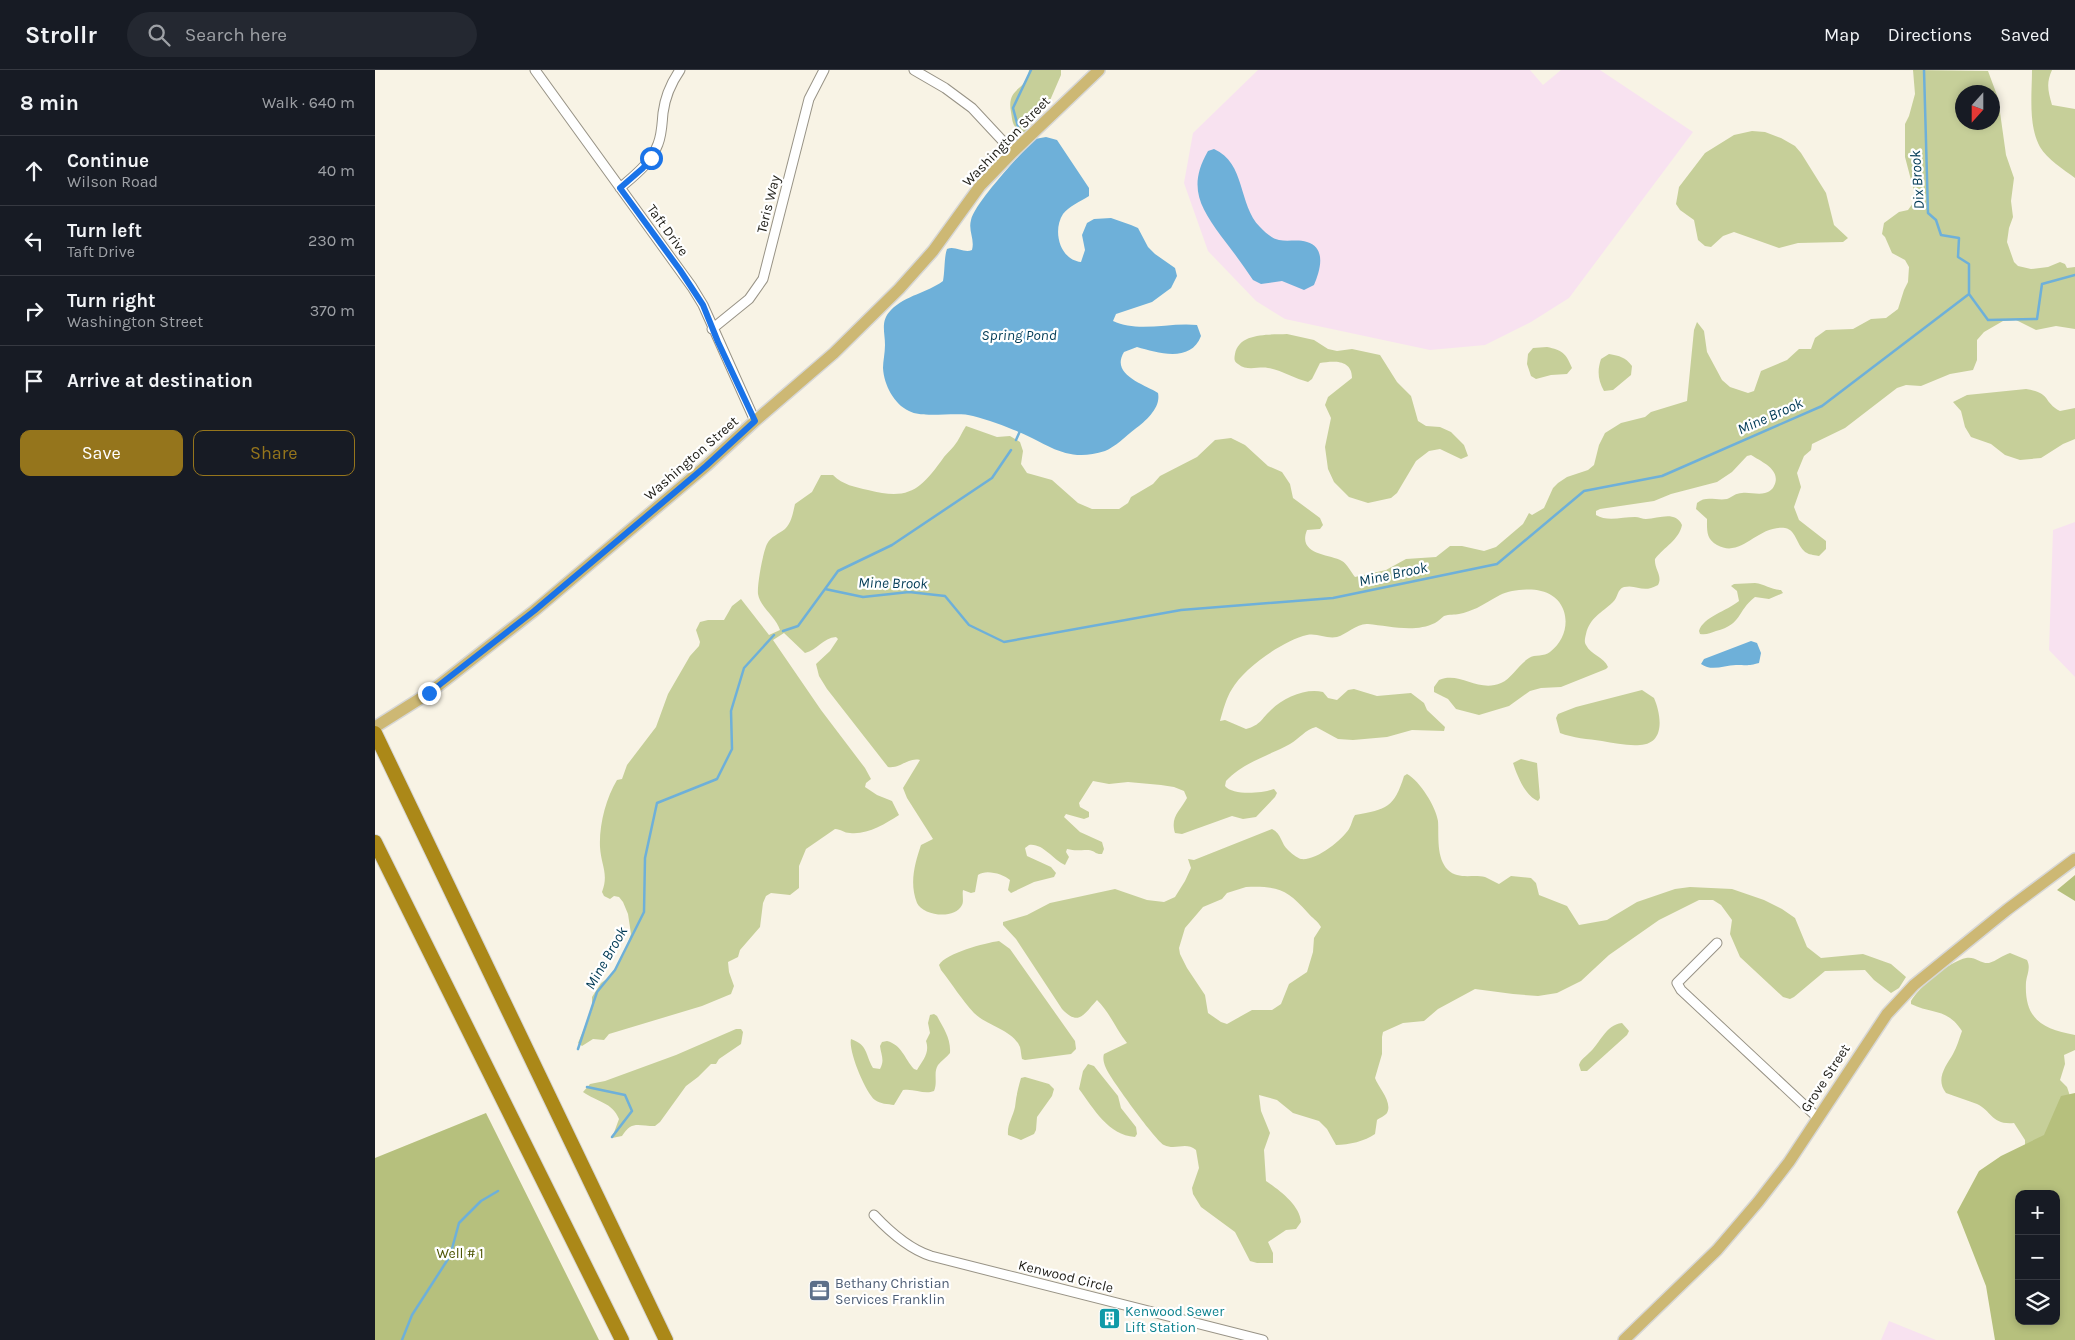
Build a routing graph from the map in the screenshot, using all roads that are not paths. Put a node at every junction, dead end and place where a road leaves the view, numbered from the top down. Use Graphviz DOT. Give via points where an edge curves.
graph roads {
  1 [pos="535,70"];
  2 [pos="680,70"];
  3 [pos="824,70"];
  4 [pos="914,70"];
  5 [pos="1099,70"];
  6 [pos="1013,152"];
  7 [pos="620,188"];
  8 [pos="712,328"];
  9 [pos="755,421"];
  10 [pos="375,727"];
  11 [pos="375,733"];
  12 [pos="375,842"];
  13 [pos="2075,859"];
  14 [pos="1717,944"];
  15 [pos="1817,1117"];
  16 [pos="874,1215"];
  17 [pos="622,1340"];
  18 [pos="666,1340"];
  19 [pos="1263,1340"];
  20 [pos="1624,1340"];
  1 -- 7 [label="street, Taft Drive"];
  2 -- 7 [label="street" via="669,90 661,134 654,152 643,168"];
  3 -- 8 [label="street, Teris Way" via="809,99 763,278 749,298"];
  4 -- 6 [label="street" via="972,108"];
  5 -- 6 [label="main road, Washington Street"];
  6 -- 9 [label="main road, Washington Street" via="980,186 933,251 899,289 834,353"];
  7 -- 8 [label="street, Taft Drive" via="692,288"];
  8 -- 9 [label="street, Taft Drive"];
  9 -- 10 [label="main road, Washington Street" via="534,611 429,693"];
  11 -- 18 [label="highway"];
  12 -- 17 [label="highway"];
  13 -- 15 [label="main road, Grove Street" via="1914,984 1887,1014"];
  14 -- 15 [label="street" via="1677,983 1681,990"];
  15 -- 20 [label="main road, Grove Street" via="1777,1179 1740,1224"];
  16 -- 19 [label="street, Kenwood Circle" via="901,1240 925,1254"];
}
